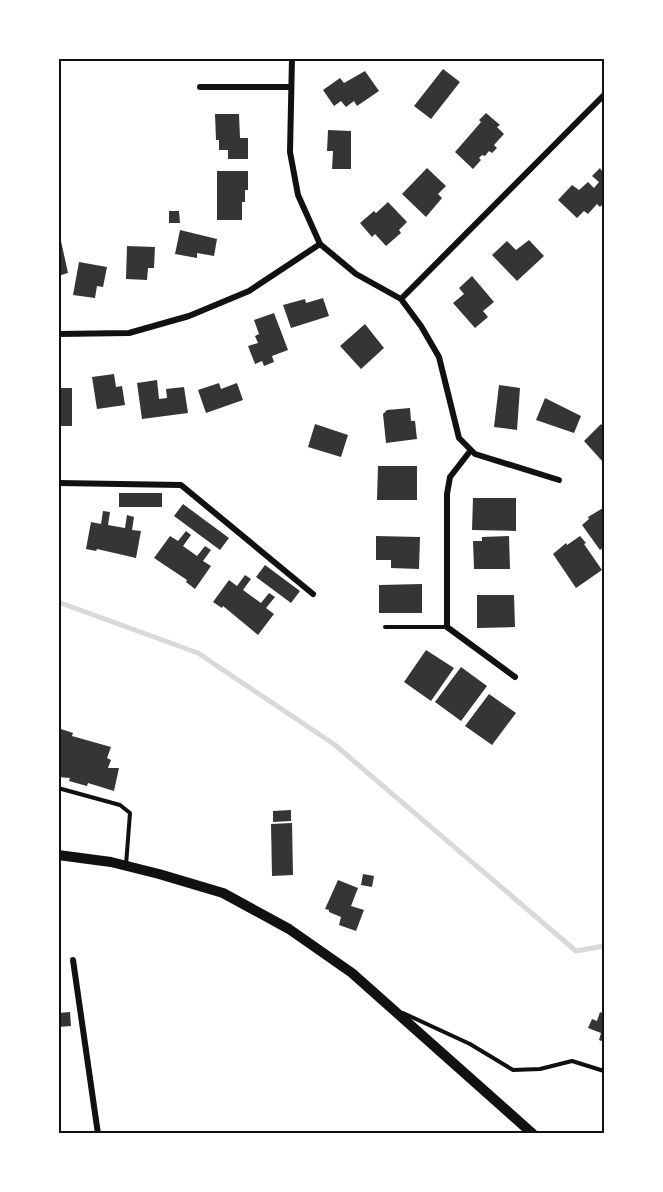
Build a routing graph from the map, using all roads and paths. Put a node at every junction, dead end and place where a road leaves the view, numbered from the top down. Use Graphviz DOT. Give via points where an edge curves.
graph roads {
  1 [pos="292,58"];
  2 [pos="200,87"];
  3 [pos="291,87"];
  4 [pos="604,95"];
  5 [pos="320,244"];
  6 [pos="401,299"];
  7 [pos="58,334"];
  8 [pos="471,450"];
  9 [pos="559,480"];
  10 [pos="58,483"];
  11 [pos="313,594"];
  12 [pos="385,627"];
  13 [pos="447,627"];
  14 [pos="515,677"];
  15 [pos="58,788"];
  16 [pos="58,855"];
  17 [pos="126,866"];
  18 [pos="73,960"];
  19 [pos="392,1008"];
  20 [pos="604,1071"];
  21 [pos="98,1134"];
  22 [pos="533,1134"];
  1 -- 3 [label="street"];
  2 -- 3 [label="street"];
  3 -- 5 [label="street" via="290,152 298,195"];
  4 -- 6 [label="street"];
  5 -- 6 [label="street" via="356,274"];
  5 -- 7 [label="street" via="249,291 189,316 129,333"];
  6 -- 8 [label="street" via="439,357 459,438"];
  8 -- 9 [label="street"];
  8 -- 13 [label="street" via="450,477 447,494"];
  10 -- 11 [label="street" via="181,485"];
  12 -- 13 [label="lane"];
  13 -- 14 [label="street"];
  15 -- 17 [label="lane" via="120,805 130,813"];
  16 -- 17 [label="main road"];
  17 -- 19 [label="main road" via="223,893 289,929 352,973"];
  18 -- 21 [label="street"];
  19 -- 20 [label="lane" via="470,1044 513,1070 540,1069 572,1061"];
  19 -- 22 [label="main road"];
}
